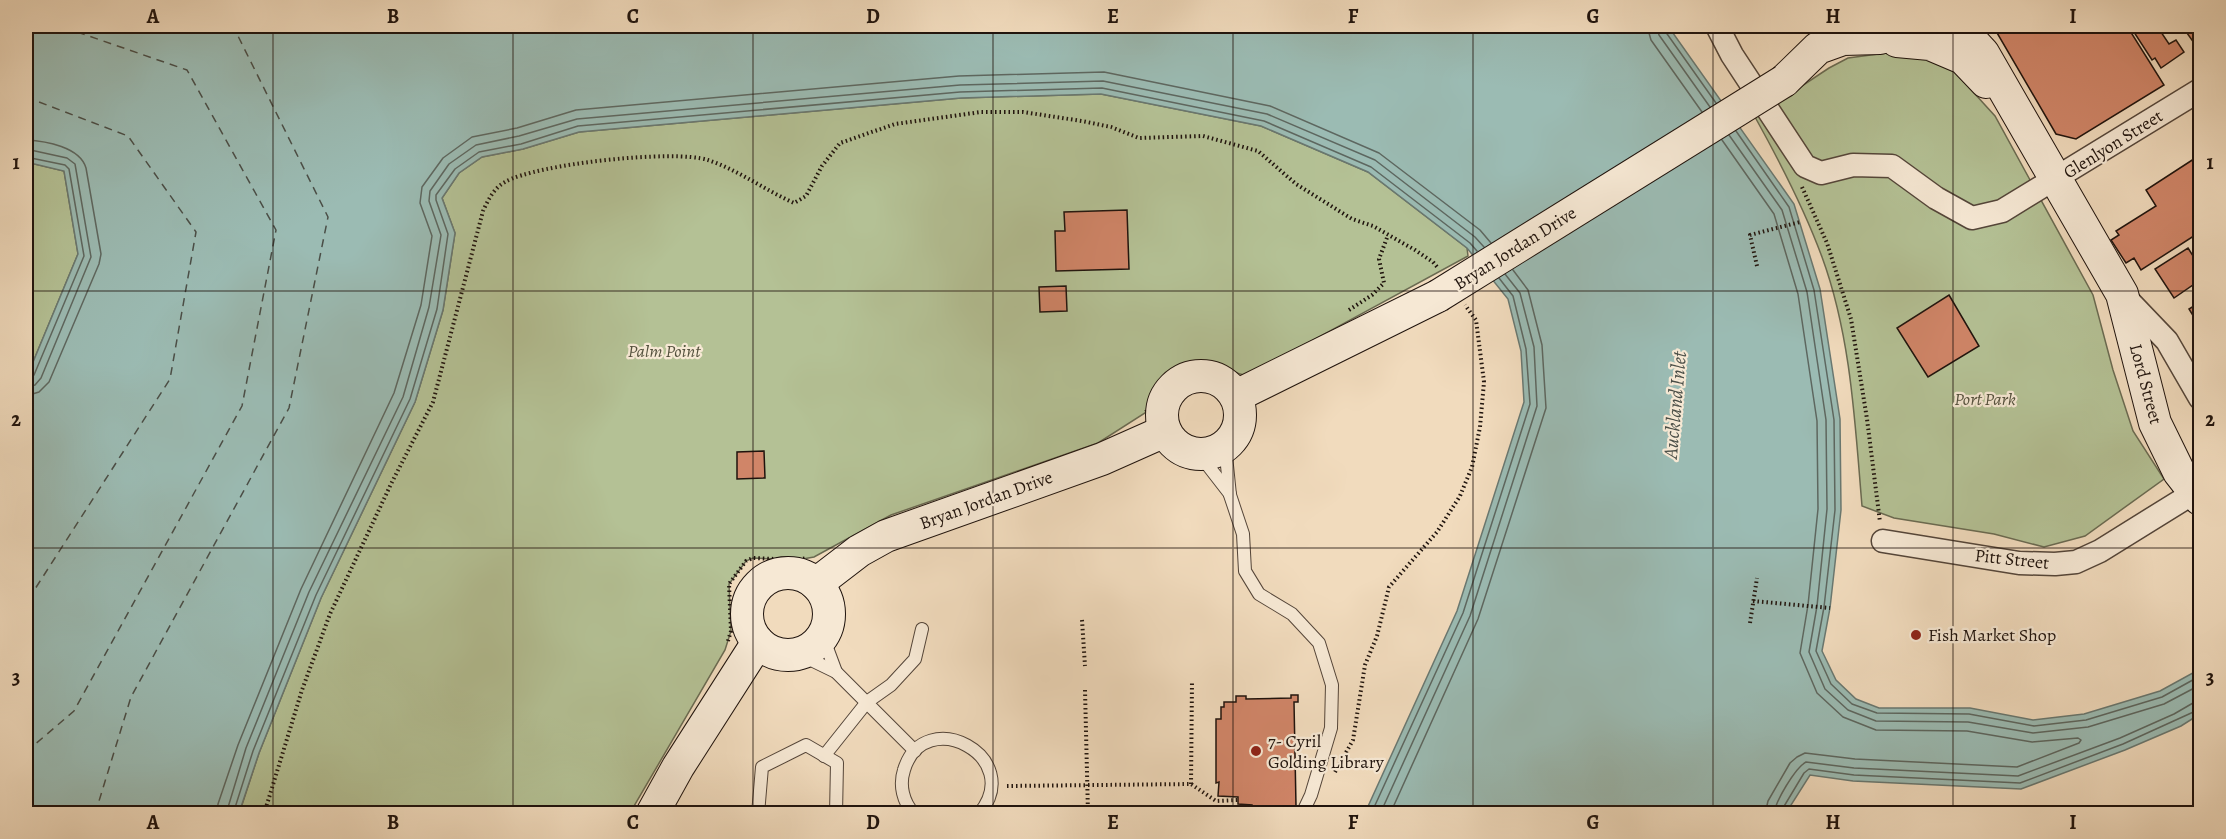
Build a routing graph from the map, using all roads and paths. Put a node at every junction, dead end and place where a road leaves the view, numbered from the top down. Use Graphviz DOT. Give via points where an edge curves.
graph roads {
  1 [pos="1717,26"];
  2 [pos="1821,26"];
  3 [pos="1927,26"];
  4 [pos="1958,26"];
  5 [pos="1879,35"];
  6 [pos="1784,81"];
  7 [pos="2200,90"];
  8 [pos="2017,112"];
  9 [pos="2055,180"];
  10 [pos="1799,181"];
  11 [pos="1800,222"];
  12 [pos="1757,266"];
  13 [pos="1447,290"];
  14 [pos="2122,294"];
  15 [pos="1236,396"];
  16 [pos="2200,398"];
  17 [pos="1165,431"];
  18 [pos="1212,450"];
  19 [pos="1230,495"];
  20 [pos="2198,495"];
  21 [pos="1883,541"];
  22 [pos="1757,578"];
  23 [pos="816,584"];
  24 [pos="1753,601"];
  25 [pos="1830,608"];
  26 [pos="1082,620"];
  27 [pos="1750,623"];
  28 [pos="922,629"];
  29 [pos="758,642"];
  30 [pos="811,646"];
  31 [pos="1085,666"];
  32 [pos="836,672"];
  33 [pos="1192,681"];
  34 [pos="1085,690"];
  35 [pos="867,702"];
  36 [pos="915,751"];
  37 [pos="824,756"];
  38 [pos="1330,782"];
  39 [pos="1191,784"];
  40 [pos="1087,785"];
  41 [pos="1007,786"];
  42 [pos="1238,800"];
  43 [pos="264,813"];
  44 [pos="652,813"];
  45 [pos="758,813"];
  46 [pos="836,813"];
  47 [pos="914,813"];
  48 [pos="979,813"];
  49 [pos="1088,813"];
  50 [pos="1302,813"];
  1 -- 9 [label="street, Glenlyon Street" via="1805,166 1821,173 1853,165 1892,166 1972,218 2002,211"];
  2 -- 6 [label="main road, Bryan Jordan Drive"];
  3 -- 5 [label="main road" via="1914,36"];
  4 -- 8 [label="main road, Lord Street" via="1983,53"];
  5 -- 6 [label="main road, Bryan Jordan Drive" via="1843,39 1818,48"];
  5 -- 8 [label="main road, Lord Street" via="1930,44 1963,58"];
  6 -- 13 [label="main road, Bryan Jordan Drive, bridge"];
  7 -- 9 [label="street, Glenlyon Street"];
  8 -- 9 [label="main road, Lord Street"];
  9 -- 14 [label="main road, Lord Street"];
  10 -- 21 [label="path" via="1827,243 1851,319"];
  11 -- 12 [label="path" via="1750,235"];
  13 -- 15 [label="main road, Bryan Jordan Drive"];
  13 -- 38 [label="path" via="1476,320 1484,382 1472,467 1460,496 1437,532 1389,587 1365,665 1353,740"];
  13 -- 43 [label="path" via="1433,262 1296,184 1258,151 1203,136 1139,138 1111,127 1023,112 981,112 895,124 840,143 806,196 794,203 707,160 687,156 623,158 532,172 504,182 490,195 483,211 434,402 330,614"];
  14 -- 16 [label="street, Lord Street" via="2167,341"];
  14 -- 20 [label="main road, Lord Street" via="2155,423 2179,472"];
  15 -- 17 [label="main road" via="1216,378 1190,377 1168,393 1163,405"];
  15 -- 18 [label="main road" via="1240,409 1234,436"];
  17 -- 18 [label="main road" via="1185,451"];
  17 -- 23 [label="main road, Bryan Jordan Drive" via="1102,459 886,536"];
  18 -- 19 [label="lane"];
  18 -- 19 [label="lane"];
  19 -- 50 [label="lane" via="1243,534 1245,571 1258,594 1292,614 1319,643 1332,685 1331,728"];
  20 -- 21 [label="street, Pitt Street" via="2076,562 2019,563"];
  22 -- 24 [label="path"];
  23 -- 29 [label="main road" via="792,573 766,579 757,588 747,609 751,632"];
  23 -- 30 [label="main road" via="825,595 828,623"];
  24 -- 25 [label="path"];
  24 -- 27 [label="path"];
  26 -- 31 [label="path"];
  28 -- 35 [label="lane" via="915,659 891,685"];
  29 -- 30 [label="main road" via="769,651 784,655"];
  29 -- 44 [label="main road"];
  30 -- 32 [label="lane"];
  30 -- 32 [label="lane"];
  32 -- 35 [label="lane"];
  33 -- 39 [label="path"];
  34 -- 40 [label="path"];
  35 -- 36 [label="lane"];
  35 -- 37 [label="lane"];
  36 -- 47 [label="lane" via="902,778 903,794"];
  36 -- 48 [label="lane" via="927,743 955,739 980,754 991,780 990,794"];
  37 -- 45 [label="lane" via="806,745 762,768"];
  37 -- 46 [label="lane" via="837,763"];
  39 -- 40 [label="path"];
  39 -- 42 [label="path" via="1216,801"];
  40 -- 41 [label="path"];
  40 -- 49 [label="path"];
}
